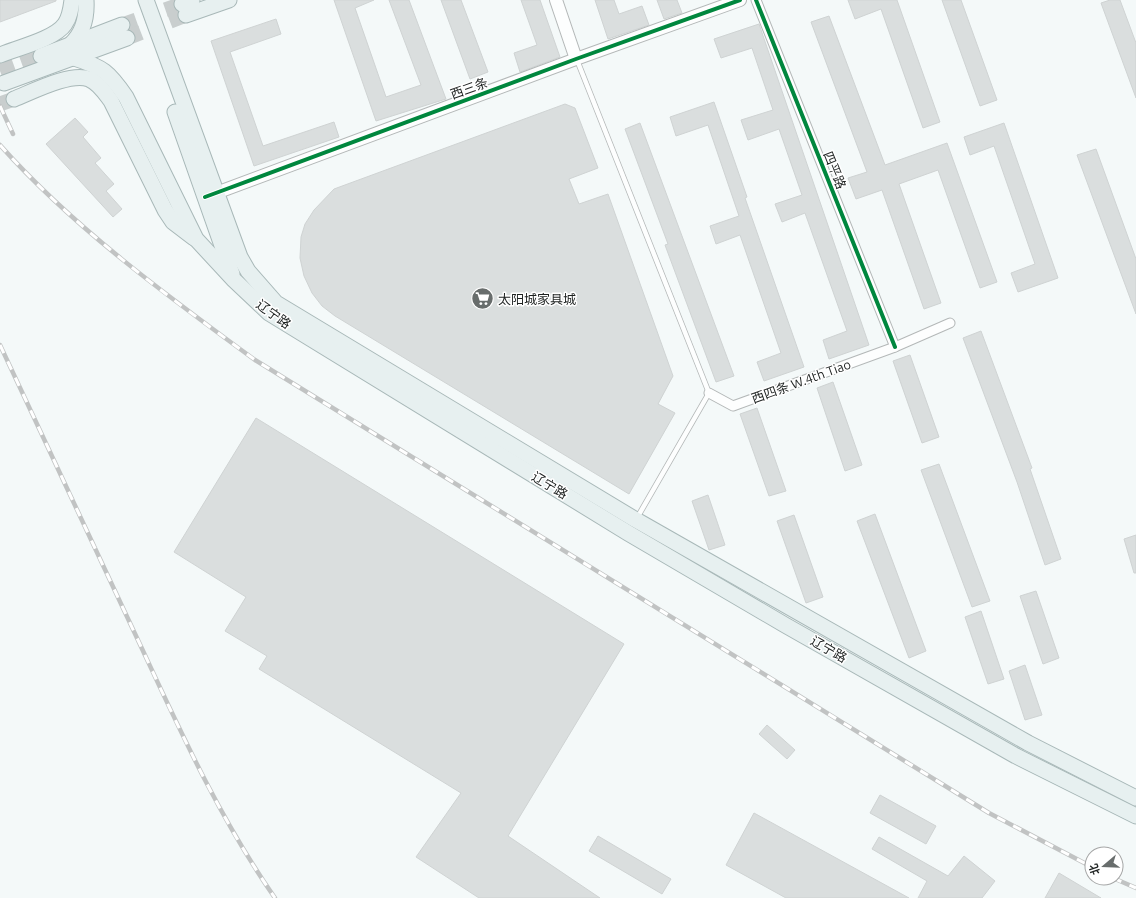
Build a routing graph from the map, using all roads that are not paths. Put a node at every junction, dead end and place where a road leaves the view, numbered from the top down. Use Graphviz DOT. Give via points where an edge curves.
graph roads {
  1 [pos="72,0"];
  2 [pos="86,0"];
  3 [pos="136,0"];
  4 [pos="146,0"];
  5 [pos="229,0"];
  6 [pos="556,0"];
  7 [pos="740,0"];
  8 [pos="756,0"];
  9 [pos="187,6"];
  10 [pos="125,32"];
  11 [pos="72,51"];
  12 [pos="0,55"];
  13 [pos="41,56"];
  14 [pos="576,59"];
  15 [pos="4,83"];
  16 [pos="14,99"];
  17 [pos="211,195"];
  18 [pos="196,239"];
  19 [pos="233,279"];
  20 [pos="950,323"];
  21 [pos="895,347"];
  22 [pos="709,393"];
  23 [pos="636,520"];
  24 [pos="1136,798"];
  25 [pos="1136,816"];
  1 -- 12 [label="main road" via="69,15 59,30 50,36"];
  2 -- 11 [label="main road" via="83,28"];
  3 -- 17 [label="main road, 辽宁路"];
  4 -- 17 [label="main road, 辽宁路"];
  5 -- 9 [label="main road"];
  6 -- 14 [label="street"];
  7 -- 14 [label="street, 西三条"];
  8 -- 21 [label="street, 四平路"];
  10 -- 11 [label="main road"];
  11 -- 13 [label="main road"];
  11 -- 15 [label="main road"];
  11 -- 18 [label="main road" via="106,71 118,84"];
  14 -- 17 [label="street, 西三条"];
  14 -- 22 [label="lane"];
  16 -- 18 [label="main road" via="64,80 90,80 101,88 111,101 165,210 176,225"];
  17 -- 19 [label="main road, 辽宁路"];
  17 -- 23 [label="main road, 辽宁路" via="248,271 276,303"];
  18 -- 19 [label="main road"];
  19 -- 25 [label="main road, 辽宁路" via="268,313 628,533 1016,756"];
  20 -- 21 [label="street, 西四条 W.4th Tiao"];
  21 -- 22 [label="street, 西四条 W.4th Tiao" via="733,406"];
  22 -- 23 [label="lane"];
  23 -- 24 [label="main road, 辽宁路" via="1028,743"];
}
